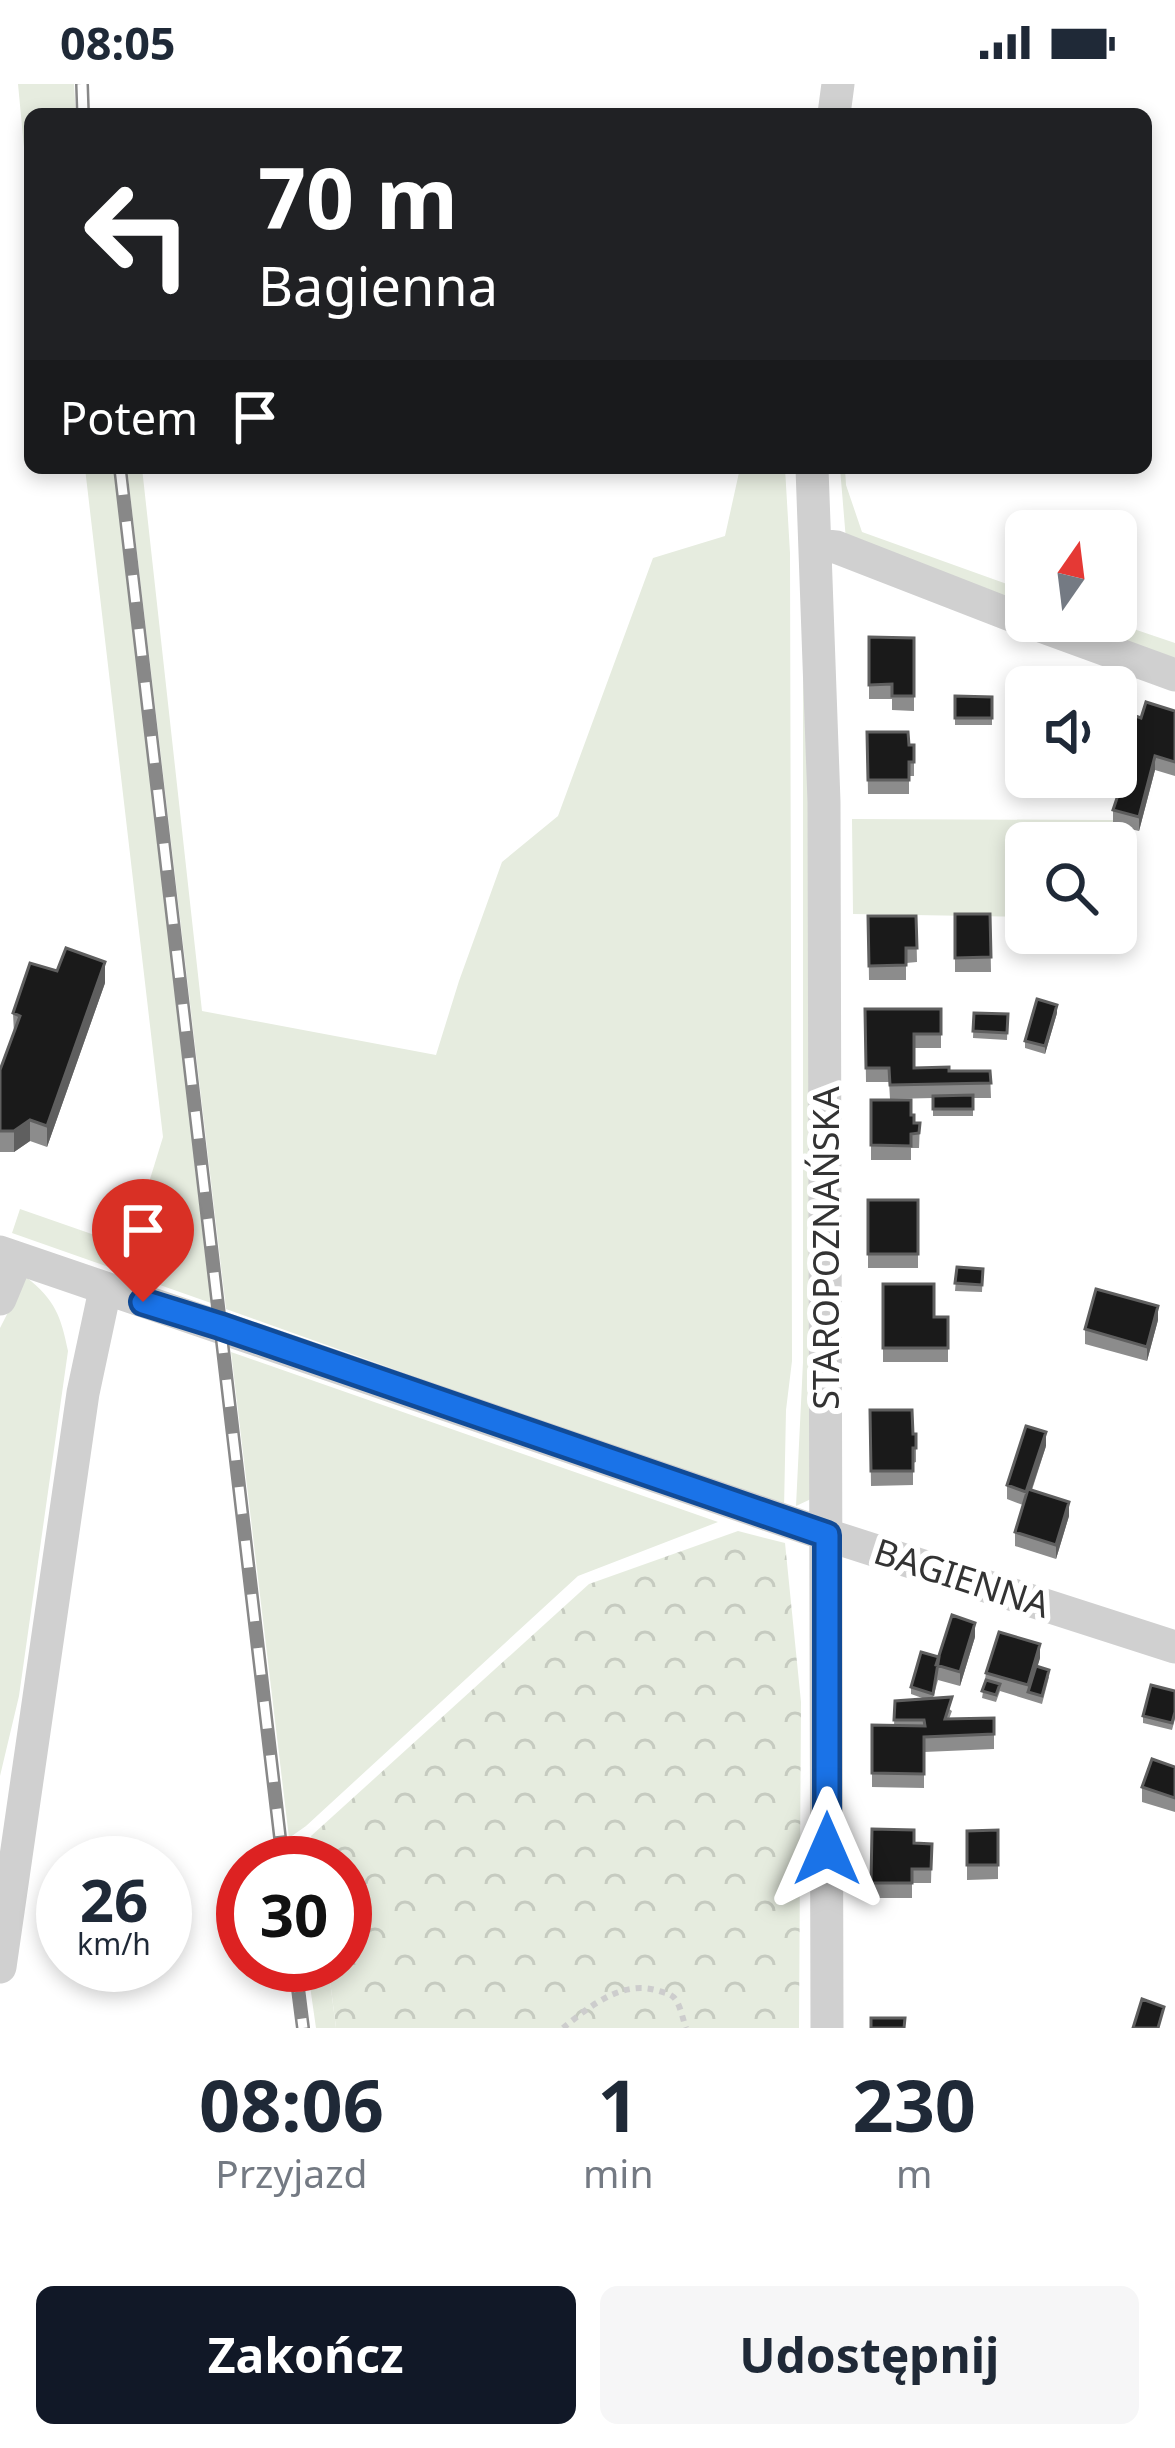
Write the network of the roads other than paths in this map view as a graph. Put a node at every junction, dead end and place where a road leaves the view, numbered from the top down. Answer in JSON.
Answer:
{"nodes":[{"id":1,"x":812,"y":474,"type":"edge"},
{"id":2,"x":816,"y":545,"type":"junction"},
{"id":3,"x":1005,"y":613,"type":"edge"},
{"id":4,"x":1084,"y":642,"type":"edge"},
{"id":5,"x":1175,"y":675,"type":"edge"},
{"id":6,"x":9,"y":1255,"type":"edge"},
{"id":7,"x":105,"y":1290,"type":"junction"},
{"id":8,"x":0,"y":1298,"type":"edge"},
{"id":9,"x":827,"y":1535,"type":"junction"},
{"id":10,"x":1175,"y":1647,"type":"edge"},
{"id":11,"x":0,"y":1967,"type":"edge"},
{"id":12,"x":827,"y":2028,"type":"edge"}],
"edges":[{"from":1,"to":2,"type":"street","name":"STAROPOZNAŃSKA"},
{"from":2,"to":3,"type":"street"},
{"from":2,"to":9,"type":"street","name":"STAROPOZNAŃSKA"},
{"from":4,"to":5,"type":"street"},
{"from":6,"to":7,"type":"street","name":"BAGIENNA"},
{"from":6,"to":8,"type":"street"},
{"from":7,"to":9,"type":"street","name":"BAGIENNA"},
{"from":7,"to":11,"type":"street"},
{"from":9,"to":10,"type":"street","name":"BAGIENNA"},
{"from":9,"to":12,"type":"street","name":"STAROPOZNAŃSKA"}]}
